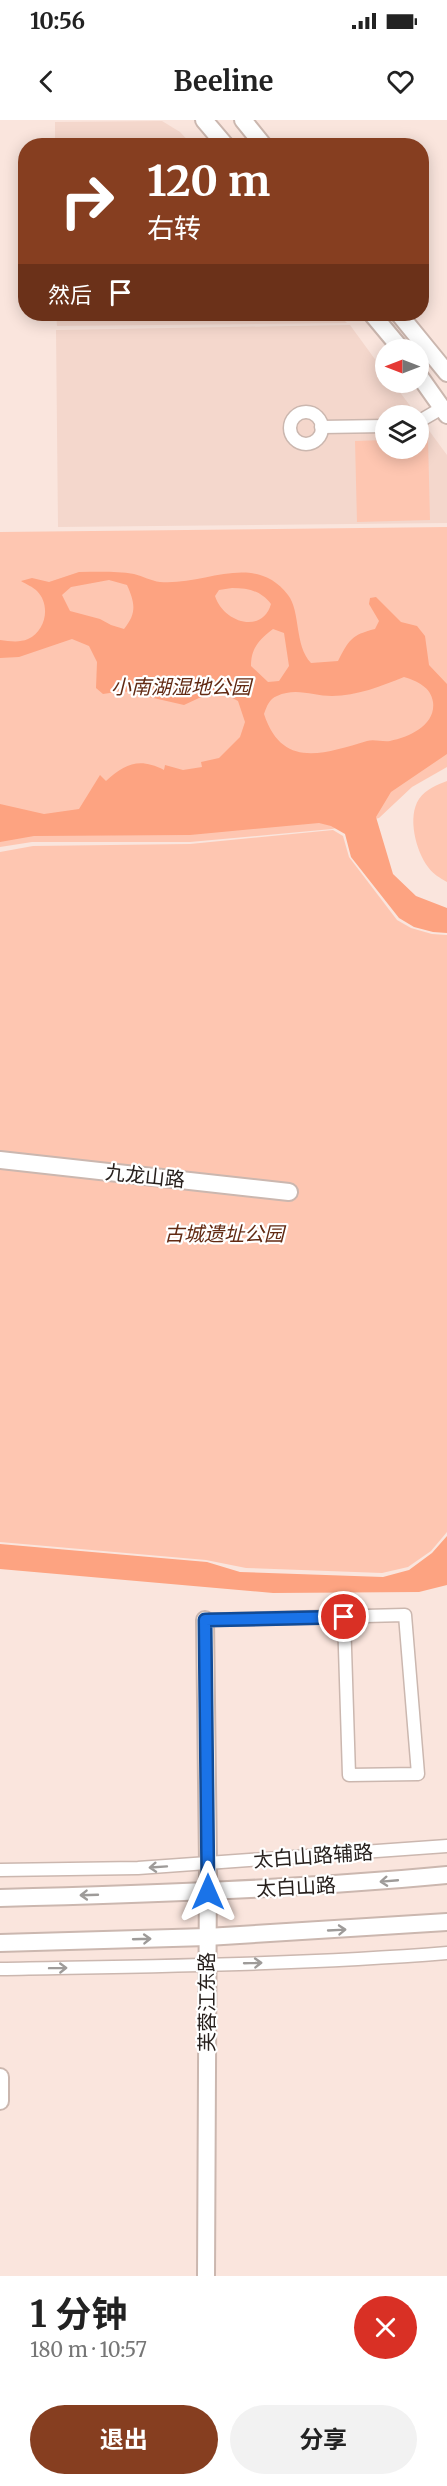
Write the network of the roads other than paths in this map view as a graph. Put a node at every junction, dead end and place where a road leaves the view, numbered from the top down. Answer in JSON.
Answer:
{"nodes":[{"id":1,"x":204,"y":120,"type":"edge"},
{"id":2,"x":243,"y":120,"type":"edge"},
{"id":3,"x":219,"y":138,"type":"edge"},
{"id":4,"x":258,"y":138,"type":"edge"},
{"id":5,"x":378,"y":321,"type":"edge"},
{"id":6,"x":405,"y":321,"type":"edge"},
{"id":7,"x":393,"y":339,"type":"edge"},
{"id":8,"x":447,"y":372,"type":"edge"},
{"id":9,"x":429,"y":390,"type":"edge"},
{"id":10,"x":444,"y":412,"type":"edge"},
{"id":11,"x":429,"y":418,"type":"edge"},
{"id":12,"x":375,"y":426,"type":"edge"},
{"id":13,"x":321,"y":427,"type":"dead end"},
{"id":14,"x":0,"y":1160,"type":"edge"},
{"id":15,"x":289,"y":1192,"type":"dead end"},
{"id":16,"x":344,"y":1617,"type":"junction"},
{"id":17,"x":205,"y":1620,"type":"joint"},
{"id":18,"x":447,"y":1846,"type":"edge"},
{"id":19,"x":208,"y":1864,"type":"junction"},
{"id":20,"x":0,"y":1870,"type":"edge"},
{"id":21,"x":447,"y":1875,"type":"edge"},
{"id":22,"x":208,"y":1892,"type":"junction"},
{"id":23,"x":0,"y":1898,"type":"edge"},
{"id":24,"x":447,"y":1922,"type":"edge"},
{"id":25,"x":207,"y":1937,"type":"junction"},
{"id":26,"x":0,"y":1943,"type":"edge"},
{"id":27,"x":447,"y":1953,"type":"edge"},
{"id":28,"x":207,"y":1964,"type":"junction"},
{"id":29,"x":0,"y":1969,"type":"edge"},
{"id":30,"x":0,"y":2078,"type":"edge"},
{"id":31,"x":0,"y":2101,"type":"edge"},
{"id":32,"x":206,"y":2276,"type":"edge"}],
"edges":[{"from":1,"to":3,"type":"street"},
{"from":2,"to":4,"type":"street"},
{"from":5,"to":7,"type":"street"},
{"from":6,"to":8,"type":"street"},
{"from":9,"to":10,"type":"street"},
{"from":10,"to":11,"type":"street"},
{"from":12,"to":13,"type":"street"},
{"from":14,"to":15,"type":"street","name":"九龙山路"},
{"from":16,"to":16,"type":"street"},
{"from":16,"to":17,"type":"street"},
{"from":17,"to":19,"type":"street","name":"芙蓉江东路"},
{"from":18,"to":19,"type":"street","name":"太白山路辅路"},
{"from":19,"to":20,"type":"street","name":"太白山路辅路","one_way":true},
{"from":19,"to":22,"type":"street","name":"芙蓉江东路"},
{"from":21,"to":22,"type":"street","name":"太白山路","one_way":true},
{"from":22,"to":23,"type":"street","name":"太白山路","one_way":true},
{"from":22,"to":25,"type":"street","name":"芙蓉江东路"},
{"from":25,"to":24,"type":"street","one_way":true},
{"from":26,"to":25,"type":"street","one_way":true},
{"from":25,"to":28,"type":"street","name":"芙蓉江东路"},
{"from":28,"to":27,"type":"street","one_way":true},
{"from":29,"to":28,"type":"street","one_way":true},
{"from":28,"to":32,"type":"street","name":"芙蓉江东路"},
{"from":30,"to":31,"type":"street"}]}
